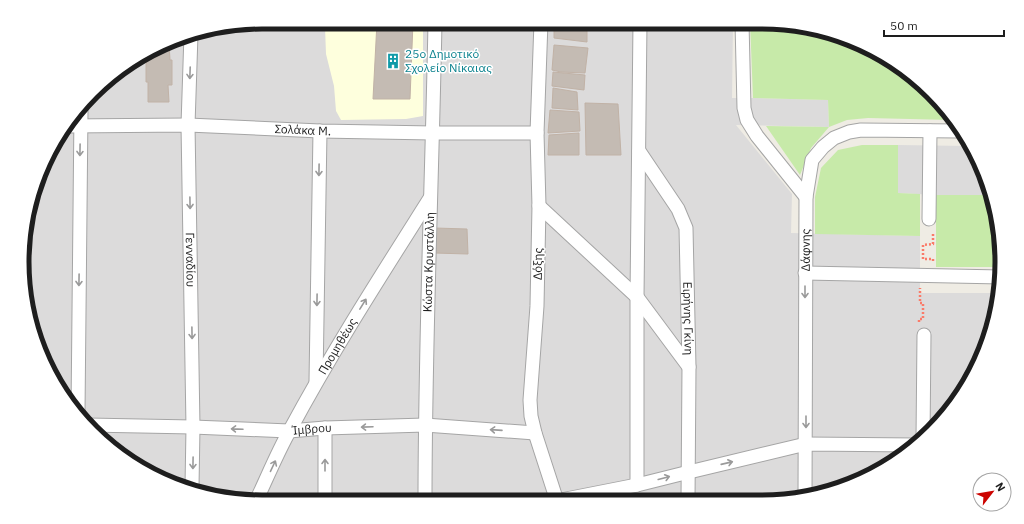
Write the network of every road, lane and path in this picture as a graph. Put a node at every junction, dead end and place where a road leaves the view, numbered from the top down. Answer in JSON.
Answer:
{"nodes":[{"id":1,"x":435,"y":29,"type":"edge"},
{"id":2,"x":541,"y":29,"type":"edge"},
{"id":3,"x":640,"y":29,"type":"edge"},
{"id":4,"x":742,"y":29,"type":"edge"},
{"id":5,"x":191,"y":40,"type":"edge"},
{"id":6,"x":188,"y":125,"type":"junction"},
{"id":7,"x":74,"y":126,"type":"edge"},
{"id":8,"x":320,"y":131,"type":"junction"},
{"id":9,"x":930,"y":131,"type":"junction"},
{"id":10,"x":955,"y":131,"type":"edge"},
{"id":11,"x":433,"y":133,"type":"junction"},
{"id":12,"x":537,"y":133,"type":"junction"},
{"id":13,"x":639,"y":151,"type":"junction"},
{"id":14,"x":430,"y":197,"type":"junction"},
{"id":15,"x":806,"y":197,"type":"junction"},
{"id":16,"x":539,"y":206,"type":"junction"},
{"id":17,"x":931,"y":224,"type":"joint"},
{"id":18,"x":933,"y":259,"type":"dead end"},
{"id":19,"x":805,"y":273,"type":"junction"},
{"id":20,"x":921,"y":276,"type":"junction"},
{"id":21,"x":995,"y":277,"type":"edge"},
{"id":22,"x":637,"y":297,"type":"junction"},
{"id":23,"x":922,"y":330,"type":"joint"},
{"id":24,"x":689,"y":367,"type":"junction"},
{"id":25,"x":316,"y":382,"type":"junction"},
{"id":26,"x":78,"y":405,"type":"edge"},
{"id":27,"x":95,"y":425,"type":"edge"},
{"id":28,"x":425,"y":425,"type":"junction"},
{"id":29,"x":193,"y":427,"type":"junction"},
{"id":30,"x":325,"y":428,"type":"junction"},
{"id":31,"x":289,"y":431,"type":"junction"},
{"id":32,"x":923,"y":431,"type":"edge"},
{"id":33,"x":535,"y":433,"type":"junction"},
{"id":34,"x":806,"y":444,"type":"junction"},
{"id":35,"x":907,"y":445,"type":"edge"},
{"id":36,"x":689,"y":472,"type":"junction"},
{"id":37,"x":192,"y":484,"type":"edge"},
{"id":38,"x":637,"y":485,"type":"junction"},
{"id":39,"x":805,"y":491,"type":"edge"},
{"id":40,"x":259,"y":495,"type":"edge"},
{"id":41,"x":325,"y":495,"type":"edge"},
{"id":42,"x":425,"y":495,"type":"edge"},
{"id":43,"x":555,"y":495,"type":"edge"},
{"id":44,"x":584,"y":495,"type":"edge"},
{"id":45,"x":688,"y":495,"type":"edge"}],
"edges":[{"from":1,"to":11,"type":"street","name":"Κώστα Κρυστάλλη"},
{"from":2,"to":12,"type":"street","name":"Δόξης"},
{"from":3,"to":13,"type":"street"},
{"from":4,"to":15,"type":"street"},
{"from":5,"to":6,"type":"street","name":"Γενναδίου","one_way":true},
{"from":6,"to":7,"type":"street","name":"Σολάκα Μ."},
{"from":6,"to":8,"type":"street","name":"Σολάκα Μ."},
{"from":6,"to":29,"type":"street","name":"Γενναδίου","one_way":true},
{"from":7,"to":26,"type":"street","one_way":true},
{"from":8,"to":11,"type":"street","name":"Σολάκα Μ."},
{"from":8,"to":25,"type":"street","one_way":true},
{"from":9,"to":10,"type":"street","name":"Δάφνης"},
{"from":9,"to":15,"type":"street","name":"Δάφνης"},
{"from":9,"to":17,"type":"street"},
{"from":11,"to":12,"type":"street","name":"Σολάκα Μ."},
{"from":11,"to":14,"type":"street","name":"Κώστα Κρυστάλλη"},
{"from":12,"to":16,"type":"street","name":"Δόξης"},
{"from":13,"to":22,"type":"street"},
{"from":13,"to":24,"type":"street","name":"Ειρήνης Γκίνη"},
{"from":25,"to":14,"type":"street","name":"Προμηθέως","one_way":true},
{"from":14,"to":28,"type":"street","name":"Κώστα Κρυστάλλη"},
{"from":15,"to":19,"type":"street","name":"Δάφνης"},
{"from":16,"to":22,"type":"street"},
{"from":16,"to":33,"type":"street","name":"Δόξης"},
{"from":17,"to":18,"type":"path"},
{"from":19,"to":20,"type":"street"},
{"from":19,"to":34,"type":"street","name":"Δάφνης","one_way":true},
{"from":20,"to":21,"type":"street"},
{"from":20,"to":23,"type":"path"},
{"from":22,"to":24,"type":"street"},
{"from":22,"to":38,"type":"street"},
{"from":23,"to":32,"type":"street"},
{"from":24,"to":36,"type":"street","name":"Ειρήνης Γκίνη"},
{"from":25,"to":31,"type":"street","name":"Προμηθέως"},
{"from":27,"to":29,"type":"street","name":"Ίμβρου"},
{"from":28,"to":30,"type":"street","name":"Ίμβρου","one_way":true},
{"from":33,"to":28,"type":"street","name":"Ίμβρου","one_way":true},
{"from":28,"to":42,"type":"street","name":"Κώστα Κρυστάλλη"},
{"from":31,"to":29,"type":"street","name":"Ίμβρου","one_way":true},
{"from":29,"to":37,"type":"street","name":"Γενναδίου","one_way":true},
{"from":30,"to":31,"type":"street","name":"Ίμβρου"},
{"from":41,"to":30,"type":"street","one_way":true},
{"from":40,"to":31,"type":"street","name":"Προμηθέως","one_way":true},
{"from":33,"to":43,"type":"street","name":"Δόξης"},
{"from":34,"to":35,"type":"street"},
{"from":36,"to":34,"type":"street","one_way":true},
{"from":34,"to":39,"type":"street","name":"Δάφνης"},
{"from":38,"to":36,"type":"street","one_way":true},
{"from":36,"to":45,"type":"street","name":"Ειρήνης Γκίνη"},
{"from":38,"to":44,"type":"street"}]}
